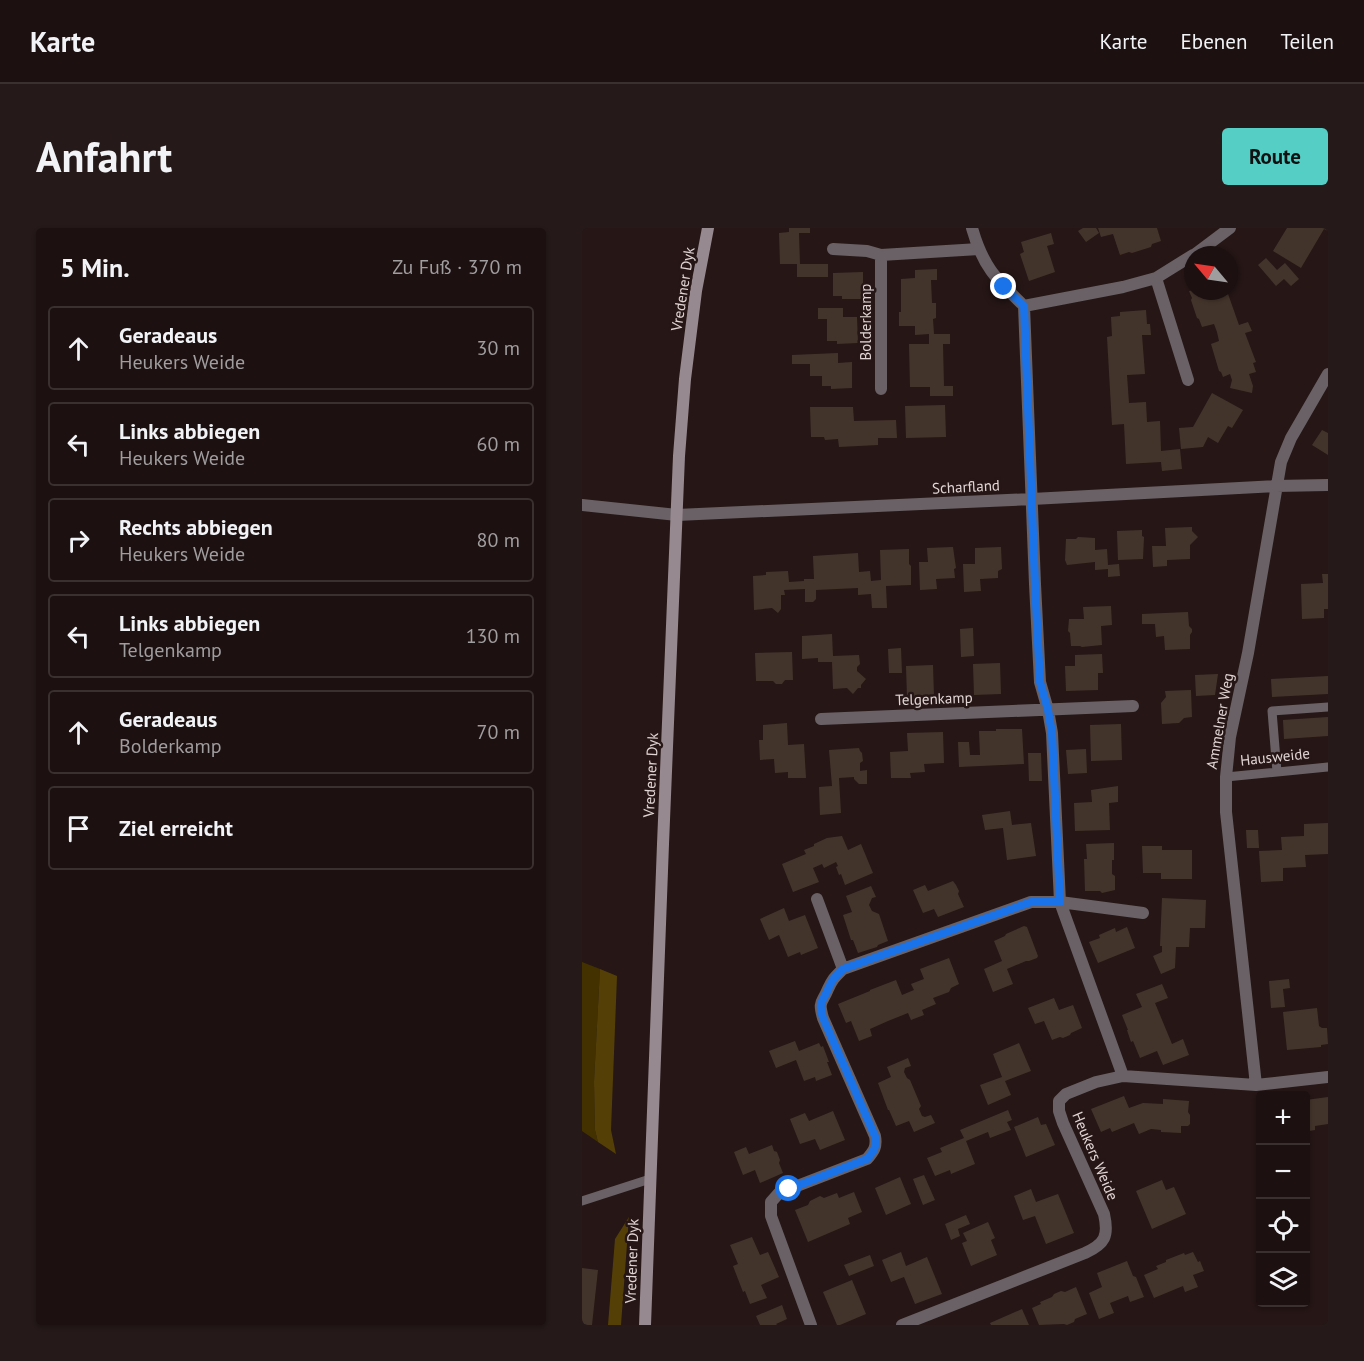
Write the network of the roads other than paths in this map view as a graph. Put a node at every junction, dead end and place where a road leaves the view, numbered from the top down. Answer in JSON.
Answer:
{"nodes":[{"id":1,"x":708,"y":228,"type":"edge"},
{"id":2,"x":972,"y":228,"type":"edge"},
{"id":3,"x":1230,"y":228,"type":"edge"},
{"id":4,"x":1205,"y":246,"type":"edge"},
{"id":5,"x":833,"y":249,"type":"dead end"},
{"id":6,"x":978,"y":249,"type":"junction"},
{"id":7,"x":881,"y":255,"type":"junction"},
{"id":8,"x":1184,"y":261,"type":"edge"},
{"id":9,"x":1156,"y":278,"type":"junction"},
{"id":10,"x":1024,"y":306,"type":"junction"},
{"id":11,"x":1328,"y":374,"type":"edge"},
{"id":12,"x":1188,"y":380,"type":"dead end"},
{"id":13,"x":881,"y":389,"type":"dead end"},
{"id":14,"x":1328,"y":485,"type":"edge"},
{"id":15,"x":1276,"y":486,"type":"junction"},
{"id":16,"x":1032,"y":499,"type":"junction"},
{"id":17,"x":582,"y":505,"type":"edge"},
{"id":18,"x":677,"y":514,"type":"junction"},
{"id":19,"x":1133,"y":706,"type":"dead end"},
{"id":20,"x":1328,"y":707,"type":"edge"},
{"id":21,"x":1048,"y":710,"type":"junction"},
{"id":22,"x":821,"y":719,"type":"dead end"},
{"id":23,"x":1328,"y":767,"type":"edge"},
{"id":24,"x":1277,"y":771,"type":"junction"},
{"id":25,"x":1226,"y":777,"type":"junction"},
{"id":26,"x":817,"y":899,"type":"dead end"},
{"id":27,"x":1060,"y":902,"type":"junction"},
{"id":28,"x":1143,"y":913,"type":"dead end"},
{"id":29,"x":843,"y":969,"type":"junction"},
{"id":30,"x":1123,"y":1076,"type":"junction"},
{"id":31,"x":1328,"y":1077,"type":"edge"},
{"id":32,"x":1256,"y":1085,"type":"junction"},
{"id":33,"x":650,"y":1179,"type":"junction"},
{"id":34,"x":582,"y":1201,"type":"edge"},
{"id":35,"x":645,"y":1325,"type":"edge"},
{"id":36,"x":811,"y":1325,"type":"edge"},
{"id":37,"x":902,"y":1325,"type":"edge"}],
"edges":[{"from":1,"to":18,"type":"main road","name":"Vredener Dyk"},
{"from":2,"to":6,"type":"street"},
{"from":3,"to":4,"type":"street"},
{"from":5,"to":7,"type":"street"},
{"from":6,"to":7,"type":"street"},
{"from":6,"to":10,"type":"street"},
{"from":7,"to":13,"type":"street","name":"Bolderkamp"},
{"from":8,"to":9,"type":"street"},
{"from":9,"to":10,"type":"street"},
{"from":9,"to":12,"type":"street"},
{"from":10,"to":16,"type":"street"},
{"from":11,"to":15,"type":"street","name":"Ammelner Weg"},
{"from":14,"to":15,"type":"street","name":"Scharfland"},
{"from":15,"to":16,"type":"street","name":"Scharfland"},
{"from":15,"to":25,"type":"street","name":"Ammelner Weg"},
{"from":16,"to":18,"type":"street","name":"Scharfland"},
{"from":16,"to":21,"type":"street"},
{"from":17,"to":18,"type":"street","name":"Scharfland"},
{"from":18,"to":33,"type":"main road","name":"Vredener Dyk"},
{"from":19,"to":21,"type":"street","name":"Telgenkamp"},
{"from":20,"to":24,"type":"lane"},
{"from":21,"to":22,"type":"street","name":"Telgenkamp"},
{"from":21,"to":27,"type":"street"},
{"from":23,"to":24,"type":"lane","name":"Hausweide"},
{"from":24,"to":25,"type":"lane","name":"Hausweide"},
{"from":25,"to":32,"type":"street","name":"Ammelner Weg"},
{"from":26,"to":29,"type":"street"},
{"from":27,"to":28,"type":"street"},
{"from":27,"to":29,"type":"street"},
{"from":27,"to":30,"type":"street"},
{"from":29,"to":36,"type":"street"},
{"from":30,"to":32,"type":"street","name":"Heukers Weide"},
{"from":30,"to":37,"type":"street","name":"Heukers Weide"},
{"from":31,"to":32,"type":"street","name":"Heukers Weide"},
{"from":33,"to":34,"type":"lane"},
{"from":33,"to":35,"type":"main road","name":"Vredener Dyk"}]}
